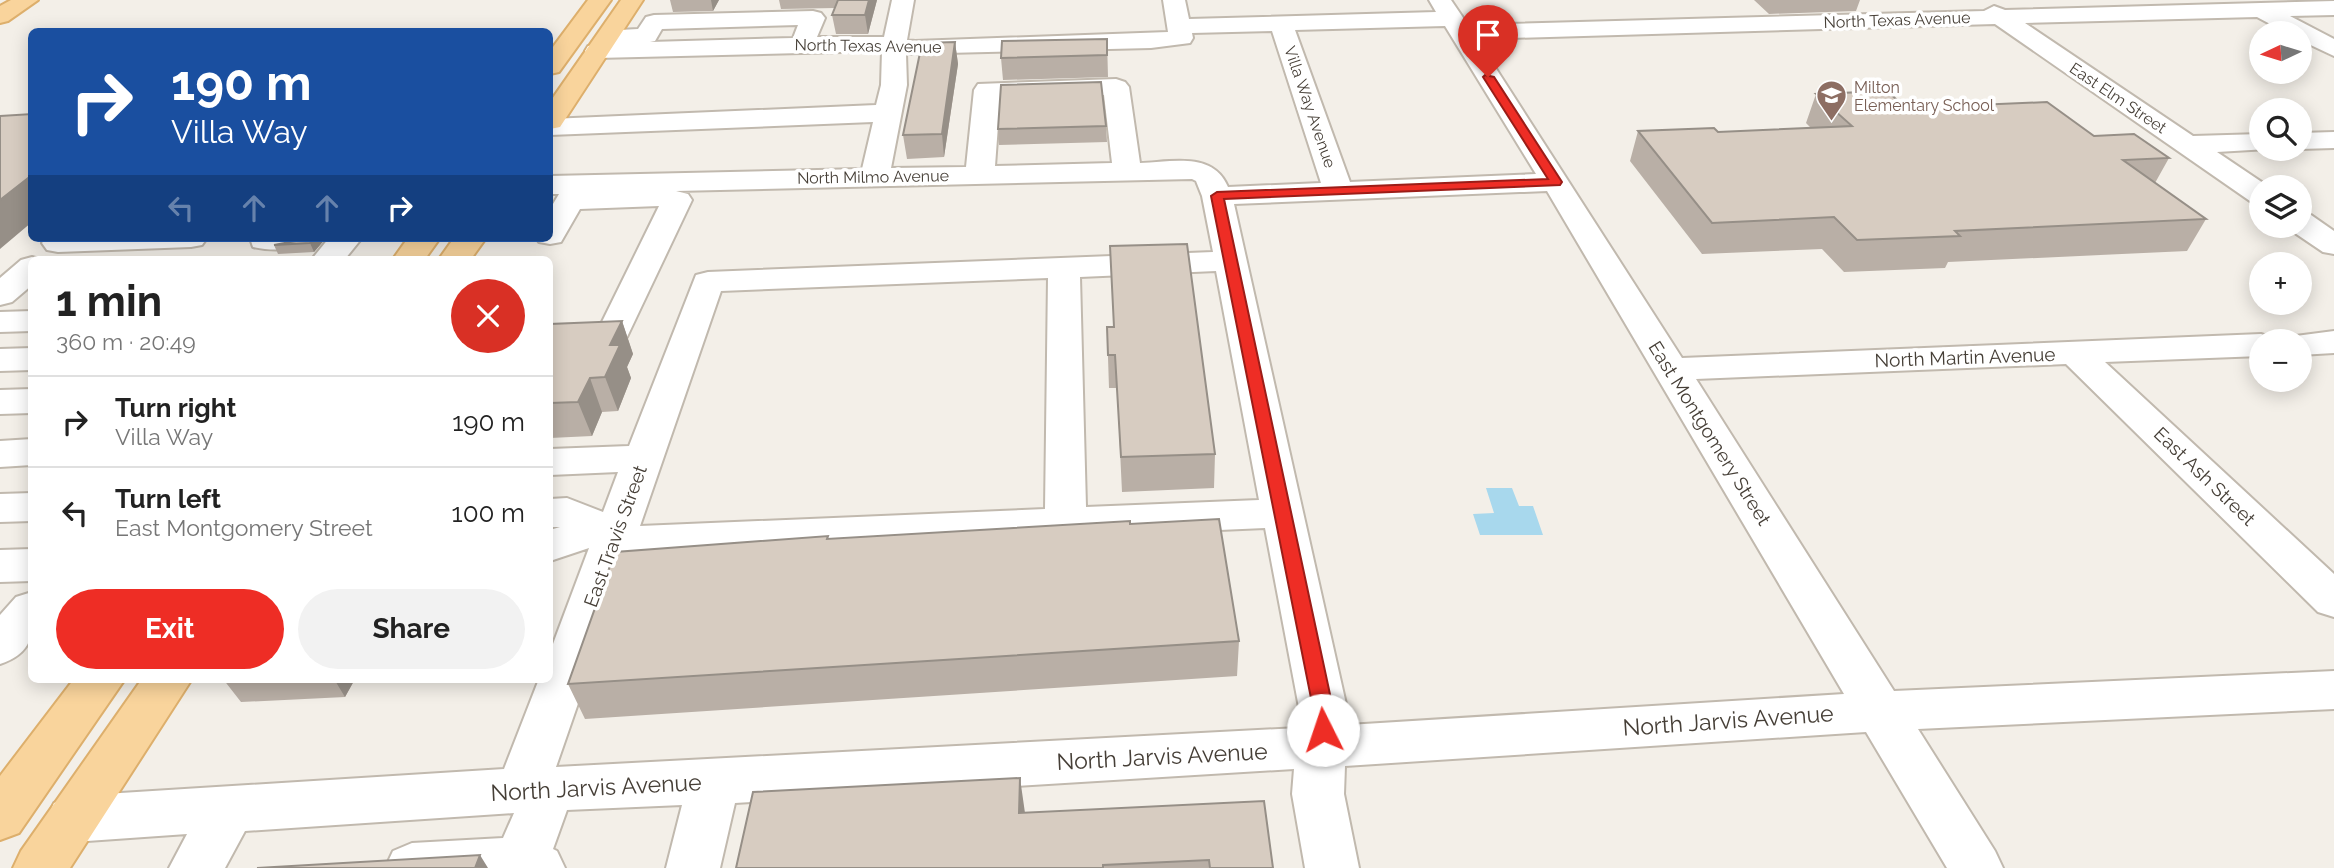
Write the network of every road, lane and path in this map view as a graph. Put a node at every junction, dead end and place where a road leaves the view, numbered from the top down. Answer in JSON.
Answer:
{"nodes":[{"id":1,"x":27,"y":0,"type":"edge"},
{"id":2,"x":600,"y":0,"type":"edge"},
{"id":3,"x":903,"y":0,"type":"edge"},
{"id":4,"x":1174,"y":0,"type":"edge"},
{"id":5,"x":1707,"y":0,"type":"edge"},
{"id":6,"x":1974,"y":0,"type":"edge"},
{"id":7,"x":2251,"y":5,"type":"edge"},
{"id":8,"x":2334,"y":8,"type":"edge"},
{"id":9,"x":0,"y":16,"type":"edge"},
{"id":10,"x":1450,"y":17,"type":"edge"},
{"id":11,"x":1999,"y":17,"type":"junction"},
{"id":12,"x":615,"y":21,"type":"edge"},
{"id":13,"x":1281,"y":23,"type":"junction"},
{"id":14,"x":1733,"y":24,"type":"junction"},
{"id":15,"x":1180,"y":32,"type":"junction"},
{"id":16,"x":802,"y":45,"type":"junction"},
{"id":17,"x":894,"y":45,"type":"junction"},
{"id":18,"x":2334,"y":48,"type":"edge"},
{"id":19,"x":553,"y":63,"type":"edge"},
{"id":20,"x":579,"y":77,"type":"junction"},
{"id":21,"x":741,"y":96,"type":"dead end"},
{"id":22,"x":890,"y":102,"type":"junction"},
{"id":23,"x":553,"y":116,"type":"edge"},
{"id":24,"x":553,"y":127,"type":"edge"},
{"id":25,"x":2334,"y":140,"type":"edge"},
{"id":26,"x":2312,"y":141,"type":"edge"},
{"id":27,"x":2249,"y":142,"type":"edge"},
{"id":28,"x":2187,"y":145,"type":"junction"},
{"id":29,"x":1126,"y":172,"type":"junction"},
{"id":30,"x":980,"y":176,"type":"junction"},
{"id":31,"x":874,"y":179,"type":"junction"},
{"id":32,"x":1556,"y":182,"type":"junction"},
{"id":33,"x":1207,"y":183,"type":"junction"},
{"id":34,"x":553,"y":185,"type":"edge"},
{"id":35,"x":2249,"y":187,"type":"edge"},
{"id":36,"x":630,"y":190,"type":"junction"},
{"id":37,"x":1339,"y":191,"type":"junction"},
{"id":38,"x":553,"y":229,"type":"edge"},
{"id":39,"x":2312,"y":230,"type":"edge"},
{"id":40,"x":169,"y":242,"type":"edge"},
{"id":41,"x":343,"y":242,"type":"edge"},
{"id":42,"x":2334,"y":245,"type":"edge"},
{"id":43,"x":90,"y":256,"type":"edge"},
{"id":44,"x":331,"y":256,"type":"edge"},
{"id":45,"x":1231,"y":261,"type":"junction"},
{"id":46,"x":1064,"y":267,"type":"junction"},
{"id":47,"x":28,"y":321,"type":"edge"},
{"id":48,"x":0,"y":323,"type":"edge"},
{"id":49,"x":553,"y":341,"type":"edge"},
{"id":50,"x":2334,"y":342,"type":"edge"},
{"id":51,"x":2312,"y":343,"type":"edge"},
{"id":52,"x":2249,"y":345,"type":"edge"},
{"id":53,"x":2076,"y":352,"type":"junction"},
{"id":54,"x":28,"y":359,"type":"edge"},
{"id":55,"x":0,"y":360,"type":"edge"},
{"id":56,"x":1669,"y":369,"type":"junction"},
{"id":57,"x":28,"y":401,"type":"edge"},
{"id":58,"x":0,"y":402,"type":"edge"},
{"id":59,"x":28,"y":452,"type":"edge"},
{"id":60,"x":0,"y":454,"type":"edge"},
{"id":61,"x":643,"y":458,"type":"junction"},
{"id":62,"x":553,"y":462,"type":"edge"},
{"id":63,"x":28,"y":507,"type":"edge"},
{"id":64,"x":0,"y":508,"type":"edge"},
{"id":65,"x":553,"y":513,"type":"edge"},
{"id":66,"x":1282,"y":513,"type":"junction"},
{"id":67,"x":1066,"y":522,"type":"junction"},
{"id":68,"x":611,"y":532,"type":"junction"},
{"id":69,"x":553,"y":545,"type":"edge"},
{"id":70,"x":28,"y":565,"type":"edge"},
{"id":71,"x":0,"y":566,"type":"edge"},
{"id":72,"x":2334,"y":600,"type":"edge"},
{"id":73,"x":98,"y":683,"type":"edge"},
{"id":74,"x":165,"y":683,"type":"edge"},
{"id":75,"x":2334,"y":690,"type":"edge"},
{"id":76,"x":1882,"y":710,"type":"junction"},
{"id":77,"x":1322,"y":747,"type":"junction"},
{"id":78,"x":714,"y":782,"type":"junction"},
{"id":79,"x":535,"y":789,"type":"junction"},
{"id":80,"x":230,"y":809,"type":"junction"},
{"id":81,"x":1,"y":816,"type":"edge"},
{"id":82,"x":73,"y":819,"type":"junction"},
{"id":83,"x":529,"y":864,"type":"edge"},
{"id":84,"x":40,"y":868,"type":"edge"},
{"id":85,"x":196,"y":868,"type":"edge"},
{"id":86,"x":412,"y":868,"type":"edge"},
{"id":87,"x":694,"y":868,"type":"edge"},
{"id":88,"x":1332,"y":868,"type":"edge"},
{"id":89,"x":1976,"y":868,"type":"edge"}],
"edges":[{"from":1,"to":9,"type":"main road"},
{"from":2,"to":19,"type":"main road"},
{"from":3,"to":17,"type":"street"},
{"from":4,"to":15,"type":"street"},
{"from":5,"to":14,"type":"street"},
{"from":6,"to":11,"type":"street","name":"East Elm Street"},
{"from":7,"to":8,"type":"street","name":"North Texas Avenue"},
{"from":7,"to":11,"type":"street","name":"North Texas Avenue"},
{"from":7,"to":18,"type":"street"},
{"from":10,"to":13,"type":"street","name":"North Texas Avenue"},
{"from":10,"to":14,"type":"street","name":"North Texas Avenue"},
{"from":10,"to":32,"type":"street","name":"East Montgomery Street"},
{"from":11,"to":14,"type":"street","name":"North Texas Avenue"},
{"from":11,"to":28,"type":"street","name":"East Elm Street"},
{"from":12,"to":16,"type":"street","name":"North Texas Avenue"},
{"from":12,"to":16,"type":"street"},
{"from":12,"to":20,"type":"main road"},
{"from":12,"to":20,"type":"main road"},
{"from":13,"to":15,"type":"street","name":"North Texas Avenue"},
{"from":13,"to":37,"type":"street","name":"Villa Way Avenue"},
{"from":15,"to":17,"type":"street","name":"North Texas Avenue"},
{"from":16,"to":17,"type":"street","name":"North Texas Avenue"},
{"from":17,"to":22,"type":"street"},
{"from":20,"to":23,"type":"main road"},
{"from":21,"to":22,"type":"street"},
{"from":22,"to":24,"type":"street"},
{"from":22,"to":31,"type":"street"},
{"from":25,"to":26,"type":"street"},
{"from":27,"to":28,"type":"street"},
{"from":28,"to":35,"type":"street","name":"East Elm Street"},
{"from":29,"to":30,"type":"street","name":"North Milmo Avenue"},
{"from":29,"to":30,"type":"street"},
{"from":29,"to":33,"type":"street","name":"North Milmo Avenue"},
{"from":30,"to":31,"type":"street","name":"North Milmo Avenue"},
{"from":31,"to":36,"type":"street","name":"North Milmo Avenue"},
{"from":32,"to":37,"type":"street","name":"North Milmo Avenue"},
{"from":32,"to":56,"type":"street","name":"East Montgomery Street"},
{"from":33,"to":37,"type":"street","name":"North Milmo Avenue"},
{"from":33,"to":45,"type":"street"},
{"from":34,"to":36,"type":"street","name":"North Milmo Avenue"},
{"from":36,"to":38,"type":"street"},
{"from":36,"to":49,"type":"street"},
{"from":39,"to":42,"type":"street"},
{"from":40,"to":43,"type":"street"},
{"from":41,"to":44,"type":"street"},
{"from":45,"to":46,"type":"street"},
{"from":45,"to":66,"type":"street"},
{"from":46,"to":61,"type":"street","name":"East Travis Street"},
{"from":46,"to":67,"type":"street"},
{"from":47,"to":48,"type":"street"},
{"from":50,"to":51,"type":"street"},
{"from":52,"to":53,"type":"street","name":"North Martin Avenue"},
{"from":53,"to":56,"type":"street","name":"North Martin Avenue"},
{"from":53,"to":72,"type":"street","name":"East Ash Street"},
{"from":54,"to":55,"type":"street"},
{"from":56,"to":76,"type":"street","name":"East Montgomery Street"},
{"from":57,"to":58,"type":"street"},
{"from":59,"to":60,"type":"street"},
{"from":61,"to":62,"type":"street"},
{"from":61,"to":68,"type":"street","name":"East Travis Street"},
{"from":63,"to":64,"type":"street"},
{"from":65,"to":68,"type":"street"},
{"from":66,"to":67,"type":"street"},
{"from":66,"to":77,"type":"street"},
{"from":67,"to":68,"type":"street"},
{"from":68,"to":69,"type":"street"},
{"from":68,"to":79,"type":"street","name":"East Travis Street"},
{"from":70,"to":71,"type":"street"},
{"from":73,"to":81,"type":"main road"},
{"from":74,"to":82,"type":"main road"},
{"from":75,"to":76,"type":"street","name":"North Jarvis Avenue"},
{"from":76,"to":77,"type":"street","name":"North Jarvis Avenue"},
{"from":76,"to":89,"type":"street","name":"East Montgomery Street"},
{"from":77,"to":78,"type":"street","name":"North Jarvis Avenue"},
{"from":77,"to":88,"type":"street"},
{"from":78,"to":79,"type":"street","name":"North Jarvis Avenue"},
{"from":78,"to":87,"type":"street"},
{"from":79,"to":80,"type":"street","name":"North Jarvis Avenue"},
{"from":79,"to":83,"type":"street","name":"East Travis Street"},
{"from":80,"to":82,"type":"street","name":"North Jarvis Avenue"},
{"from":80,"to":85,"type":"street"},
{"from":82,"to":84,"type":"main road"},
{"from":83,"to":86,"type":"street"}]}
